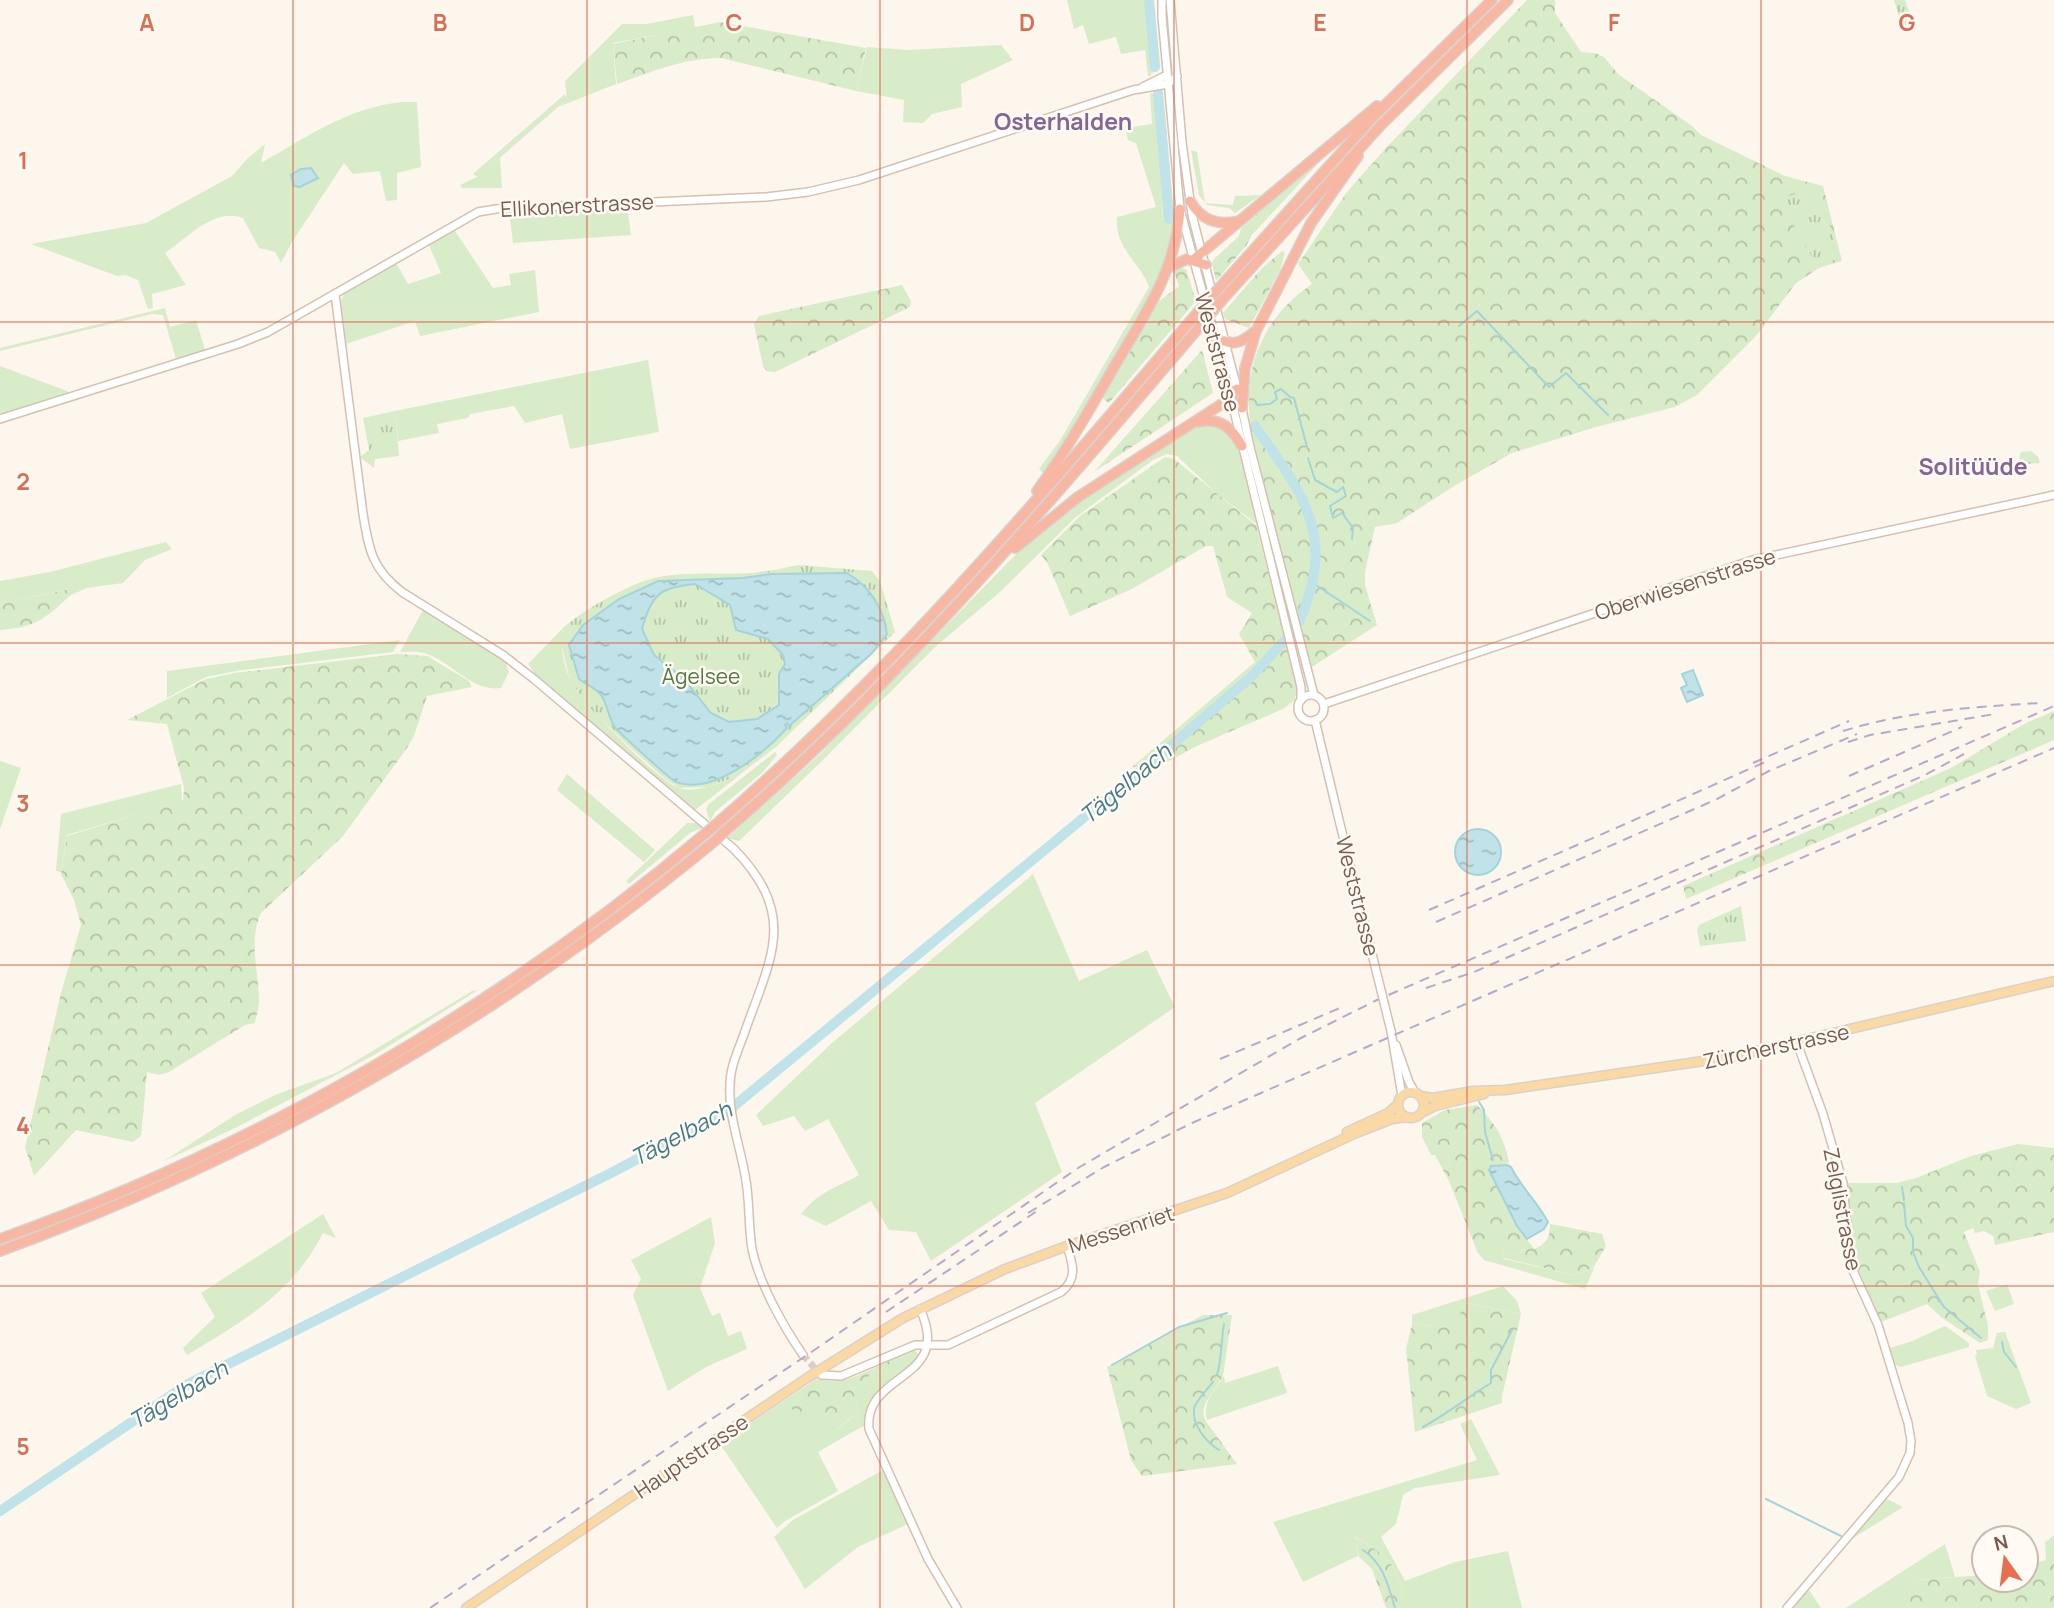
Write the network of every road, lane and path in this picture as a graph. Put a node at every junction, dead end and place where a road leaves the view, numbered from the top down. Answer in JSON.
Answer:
{"nodes":[{"id":1,"x":1163,"y":0,"type":"edge"},
{"id":2,"x":1170,"y":0,"type":"edge"},
{"id":3,"x":1492,"y":0,"type":"edge"},
{"id":4,"x":1508,"y":0,"type":"edge"},
{"id":5,"x":1165,"y":75,"type":"junction"},
{"id":6,"x":1177,"y":76,"type":"junction"},
{"id":7,"x":1413,"y":76,"type":"junction"},
{"id":8,"x":1152,"y":84,"type":"junction"},
{"id":9,"x":1166,"y":85,"type":"junction"},
{"id":10,"x":1382,"y":124,"type":"junction"},
{"id":11,"x":1190,"y":201,"type":"junction"},
{"id":12,"x":1180,"y":209,"type":"junction"},
{"id":13,"x":1241,"y":220,"type":"junction"},
{"id":14,"x":1203,"y":253,"type":"junction"},
{"id":15,"x":1193,"y":260,"type":"junction"},
{"id":16,"x":1206,"y":265,"type":"junction"},
{"id":17,"x":1168,"y":268,"type":"junction"},
{"id":18,"x":335,"y":293,"type":"junction"},
{"id":19,"x":1256,"y":331,"type":"junction"},
{"id":20,"x":1213,"y":336,"type":"junction"},
{"id":21,"x":1226,"y":343,"type":"junction"},
{"id":22,"x":1237,"y":388,"type":"junction"},
{"id":23,"x":1231,"y":398,"type":"junction"},
{"id":24,"x":1242,"y":408,"type":"junction"},
{"id":25,"x":0,"y":419,"type":"edge"},
{"id":26,"x":1184,"y":428,"type":"junction"},
{"id":27,"x":1242,"y":446,"type":"junction"},
{"id":28,"x":2054,"y":495,"type":"edge"},
{"id":29,"x":1008,"y":532,"type":"junction"},
{"id":30,"x":984,"y":576,"type":"junction"},
{"id":31,"x":1314,"y":695,"type":"junction"},
{"id":32,"x":1301,"y":700,"type":"junction"},
{"id":33,"x":1324,"y":704,"type":"junction"},
{"id":34,"x":1315,"y":720,"type":"junction"},
{"id":35,"x":2054,"y":981,"type":"edge"},
{"id":36,"x":1391,"y":1031,"type":"junction"},
{"id":37,"x":1797,"y":1043,"type":"junction"},
{"id":38,"x":1494,"y":1091,"type":"junction"},
{"id":39,"x":1418,"y":1094,"type":"junction"},
{"id":40,"x":1400,"y":1100,"type":"junction"},
{"id":41,"x":1422,"y":1112,"type":"junction"},
{"id":42,"x":1407,"y":1117,"type":"junction"},
{"id":43,"x":1352,"y":1133,"type":"junction"},
{"id":44,"x":0,"y":1239,"type":"edge"},
{"id":45,"x":1067,"y":1246,"type":"junction"},
{"id":46,"x":0,"y":1251,"type":"edge"},
{"id":47,"x":920,"y":1309,"type":"junction"},
{"id":48,"x":928,"y":1344,"type":"junction"},
{"id":49,"x":803,"y":1354,"type":"tunnel mouth"},
{"id":50,"x":822,"y":1375,"type":"dead end"},
{"id":51,"x":466,"y":1608,"type":"edge"},
{"id":52,"x":957,"y":1608,"type":"edge"},
{"id":53,"x":1787,"y":1608,"type":"edge"}],
"edges":[{"from":1,"to":5,"type":"street","name":"Weststrasse"},
{"from":2,"to":6,"type":"street","name":"Weststrasse"},
{"from":3,"to":7,"type":"highway"},
{"from":4,"to":10,"type":"highway"},
{"from":5,"to":8,"type":"street","name":"Ellikonerstrasse"},
{"from":5,"to":9,"type":"street","name":"Weststrasse"},
{"from":6,"to":9,"type":"street"},
{"from":6,"to":11,"type":"street","name":"Weststrasse"},
{"from":7,"to":13,"type":"highway"},
{"from":7,"to":29,"type":"highway","bridge":true},
{"from":8,"to":9,"type":"street","name":"Ellikonerstrasse"},
{"from":8,"to":18,"type":"street","name":"Ellikonerstrasse"},
{"from":9,"to":12,"type":"street","name":"Weststrasse"},
{"from":10,"to":19,"type":"highway"},
{"from":10,"to":30,"type":"highway","bridge":true},
{"from":11,"to":13,"type":"highway"},
{"from":11,"to":14,"type":"street","name":"Weststrasse"},
{"from":12,"to":15,"type":"street","name":"Weststrasse"},
{"from":12,"to":17,"type":"highway"},
{"from":13,"to":14,"type":"highway"},
{"from":14,"to":15,"type":"highway"},
{"from":14,"to":16,"type":"street","name":"Weststrasse"},
{"from":15,"to":16,"type":"highway"},
{"from":15,"to":17,"type":"highway"},
{"from":15,"to":20,"type":"street","name":"Weststrasse"},
{"from":16,"to":21,"type":"street","name":"Weststrasse"},
{"from":17,"to":29,"type":"highway"},
{"from":18,"to":25,"type":"street","name":"Ellikonerstrasse"},
{"from":18,"to":49,"type":"street"},
{"from":19,"to":21,"type":"highway"},
{"from":19,"to":24,"type":"highway"},
{"from":20,"to":21,"type":"highway"},
{"from":20,"to":23,"type":"street","name":"Weststrasse"},
{"from":21,"to":22,"type":"street","name":"Weststrasse"},
{"from":22,"to":23,"type":"highway"},
{"from":22,"to":24,"type":"street","name":"Weststrasse"},
{"from":23,"to":26,"type":"highway"},
{"from":23,"to":27,"type":"street","name":"Weststrasse"},
{"from":24,"to":31,"type":"street","name":"Weststrasse"},
{"from":26,"to":27,"type":"highway"},
{"from":26,"to":30,"type":"highway"},
{"from":27,"to":32,"type":"street","name":"Weststrasse"},
{"from":28,"to":33,"type":"street","name":"Oberwiesenstrasse"},
{"from":29,"to":44,"type":"highway"},
{"from":30,"to":46,"type":"highway"},
{"from":31,"to":32,"type":"street"},
{"from":31,"to":33,"type":"street"},
{"from":32,"to":34,"type":"street","name":"Weststrasse"},
{"from":33,"to":34,"type":"street"},
{"from":34,"to":36,"type":"street","name":"Weststrasse","bridge":true},
{"from":35,"to":37,"type":"main road","name":"Zürcherstrasse"},
{"from":36,"to":39,"type":"street","name":"Weststrasse"},
{"from":36,"to":40,"type":"street","name":"Weststrasse"},
{"from":37,"to":38,"type":"main road","name":"Zürcherstrasse"},
{"from":37,"to":53,"type":"street","name":"Zelglistrasse"},
{"from":38,"to":39,"type":"main road","name":"Zürcherstrasse"},
{"from":38,"to":41,"type":"main road","name":"Zürcherstrasse"},
{"from":39,"to":40,"type":"main road","name":"Messenriet"},
{"from":39,"to":41,"type":"main road"},
{"from":40,"to":42,"type":"main road"},
{"from":40,"to":43,"type":"main road","name":"Messenriet"},
{"from":41,"to":42,"type":"main road","name":"Messenriet"},
{"from":42,"to":43,"type":"main road","name":"Messenriet"},
{"from":43,"to":45,"type":"main road","name":"Messenriet"},
{"from":45,"to":47,"type":"main road","name":"Messenriet"},
{"from":45,"to":48,"type":"street"},
{"from":47,"to":48,"type":"street"},
{"from":47,"to":51,"type":"main road","name":"Hauptstrasse"},
{"from":48,"to":50,"type":"street"},
{"from":48,"to":52,"type":"street"}]}
